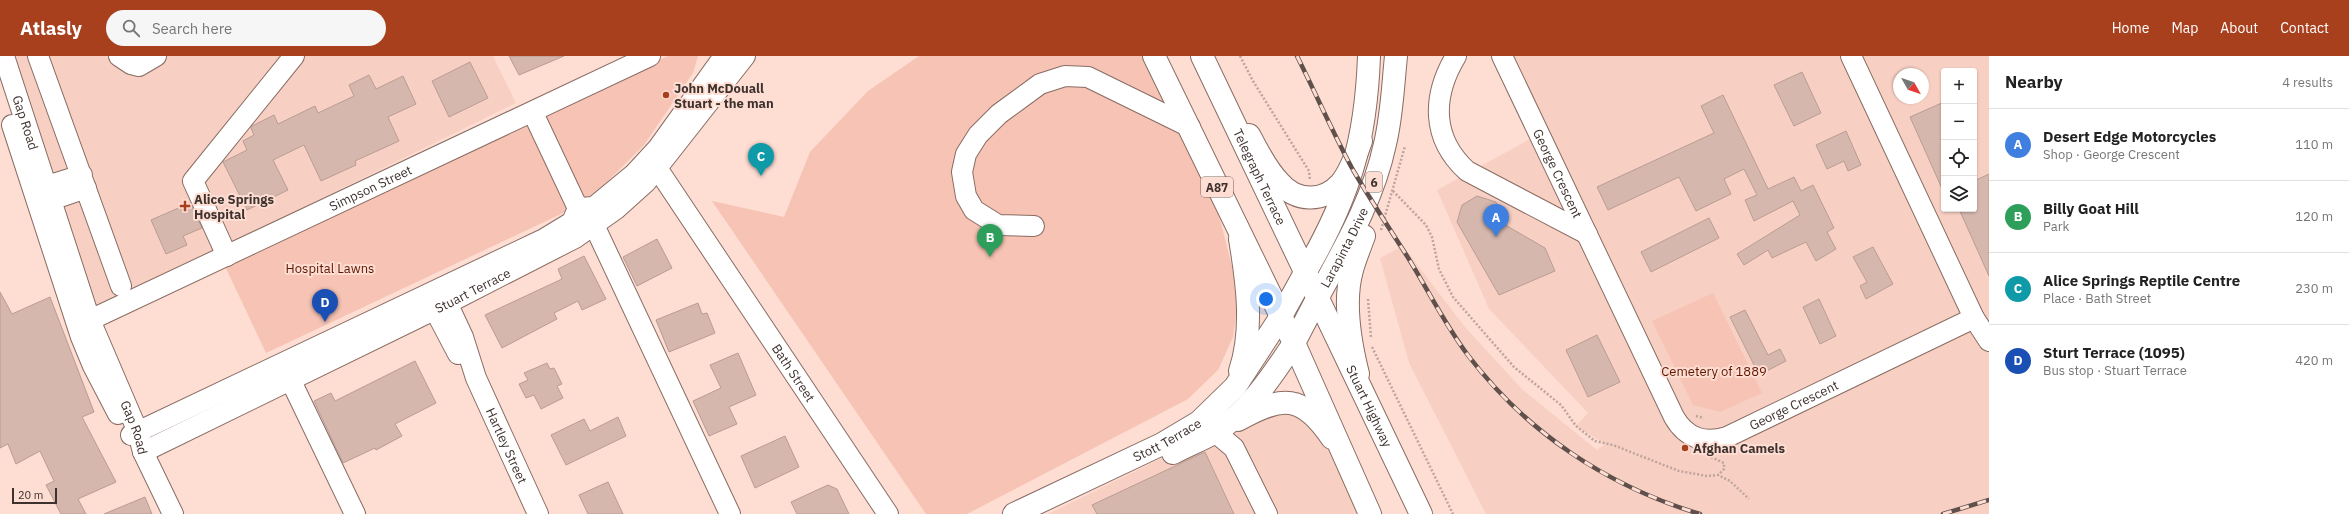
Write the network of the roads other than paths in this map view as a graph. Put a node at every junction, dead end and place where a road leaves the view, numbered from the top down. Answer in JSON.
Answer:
{"nodes":[{"id":1,"x":4,"y":56,"type":"edge"},
{"id":2,"x":38,"y":56,"type":"edge"},
{"id":3,"x":119,"y":56,"type":"edge"},
{"id":4,"x":156,"y":56,"type":"edge"},
{"id":5,"x":294,"y":56,"type":"edge"},
{"id":6,"x":650,"y":56,"type":"edge"},
{"id":7,"x":724,"y":56,"type":"edge"},
{"id":8,"x":745,"y":56,"type":"edge"},
{"id":9,"x":1154,"y":56,"type":"edge"},
{"id":10,"x":1203,"y":56,"type":"edge"},
{"id":11,"x":1369,"y":56,"type":"edge"},
{"id":12,"x":1396,"y":56,"type":"edge"},
{"id":13,"x":1456,"y":56,"type":"edge"},
{"id":14,"x":1502,"y":56,"type":"edge"},
{"id":15,"x":1851,"y":56,"type":"edge"},
{"id":16,"x":4,"y":87,"type":"edge"},
{"id":17,"x":533,"y":113,"type":"junction"},
{"id":18,"x":1190,"y":127,"type":"junction"},
{"id":19,"x":1361,"y":141,"type":"junction"},
{"id":20,"x":1385,"y":144,"type":"junction"},
{"id":21,"x":647,"y":171,"type":"junction"},
{"id":22,"x":84,"y":181,"type":"junction"},
{"id":23,"x":42,"y":195,"type":"junction"},
{"id":24,"x":578,"y":208,"type":"junction"},
{"id":25,"x":1034,"y":226,"type":"dead end"},
{"id":26,"x":591,"y":227,"type":"junction"},
{"id":27,"x":1239,"y":234,"type":"junction"},
{"id":28,"x":1588,"y":234,"type":"junction"},
{"id":29,"x":227,"y":256,"type":"junction"},
{"id":30,"x":1306,"y":271,"type":"junction"},
{"id":31,"x":120,"y":286,"type":"dead end"},
{"id":32,"x":1318,"y":297,"type":"junction"},
{"id":33,"x":437,"y":299,"type":"junction"},
{"id":34,"x":1280,"y":318,"type":"junction"},
{"id":35,"x":1974,"y":318,"type":"junction"},
{"id":36,"x":90,"y":320,"type":"junction"},
{"id":37,"x":1989,"y":341,"type":"edge"},
{"id":38,"x":1294,"y":343,"type":"junction"},
{"id":39,"x":290,"y":379,"type":"junction"},
{"id":40,"x":1235,"y":388,"type":"junction"},
{"id":41,"x":1362,"y":388,"type":"junction"},
{"id":42,"x":1215,"y":432,"type":"junction"},
{"id":43,"x":135,"y":434,"type":"junction"},
{"id":44,"x":143,"y":452,"type":"junction"},
{"id":45,"x":1346,"y":458,"type":"junction"},
{"id":46,"x":173,"y":514,"type":"edge"},
{"id":47,"x":354,"y":514,"type":"edge"},
{"id":48,"x":538,"y":514,"type":"edge"},
{"id":49,"x":730,"y":514,"type":"edge"},
{"id":50,"x":888,"y":514,"type":"edge"},
{"id":51,"x":1014,"y":514,"type":"edge"},
{"id":52,"x":1048,"y":514,"type":"edge"},
{"id":53,"x":1267,"y":514,"type":"edge"},
{"id":54,"x":1370,"y":514,"type":"edge"},
{"id":55,"x":1421,"y":514,"type":"edge"}],
"edges":[{"from":1,"to":16,"type":"street","name":"Gap Road"},
{"from":2,"to":22,"type":"street"},
{"from":3,"to":4,"type":"street"},
{"from":5,"to":29,"type":"street"},
{"from":6,"to":17,"type":"street","name":"Simpson Street"},
{"from":7,"to":21,"type":"street","name":"Stuart Terrace"},
{"from":8,"to":21,"type":"street","name":"Stuart Terrace"},
{"from":9,"to":18,"type":"main road","number":"A87"},
{"from":10,"to":19,"type":"main road"},
{"from":10,"to":30,"type":"main road","name":"Telegraph Terrace"},
{"from":11,"to":19,"type":"main road","name":"Larapinta Drive","number":"6"},
{"from":12,"to":20,"type":"main road","name":"Larapinta Drive","number":"6"},
{"from":13,"to":28,"type":"street"},
{"from":14,"to":28,"type":"street","name":"George Crescent"},
{"from":15,"to":35,"type":"street"},
{"from":16,"to":23,"type":"street","name":"Gap Road"},
{"from":17,"to":24,"type":"street"},
{"from":17,"to":29,"type":"street","name":"Simpson Street"},
{"from":18,"to":25,"type":"street"},
{"from":18,"to":27,"type":"main road","number":"A87"},
{"from":19,"to":30,"type":"main road","name":"Larapinta Drive","number":"6"},
{"from":20,"to":32,"type":"main road","name":"Larapinta Drive","number":"6"},
{"from":20,"to":41,"type":"main road"},
{"from":21,"to":24,"type":"street","name":"Stuart Terrace"},
{"from":21,"to":26,"type":"street","name":"Stuart Terrace"},
{"from":21,"to":50,"type":"street","name":"Bath Street"},
{"from":22,"to":23,"type":"street"},
{"from":22,"to":31,"type":"street"},
{"from":23,"to":36,"type":"street","name":"Gap Road"},
{"from":23,"to":43,"type":"street","name":"Gap Road"},
{"from":24,"to":26,"type":"street"},
{"from":24,"to":33,"type":"street","name":"Stuart Terrace"},
{"from":26,"to":33,"type":"street","name":"Stuart Terrace"},
{"from":26,"to":49,"type":"street"},
{"from":27,"to":34,"type":"main road","number":"A87"},
{"from":27,"to":40,"type":"main road"},
{"from":28,"to":35,"type":"street","name":"George Crescent"},
{"from":29,"to":36,"type":"street","name":"Simpson Street"},
{"from":30,"to":32,"type":"main road","name":"Telegraph Terrace"},
{"from":30,"to":34,"type":"main road","number":"6"},
{"from":32,"to":38,"type":"main road","number":"6"},
{"from":32,"to":41,"type":"main road","name":"Stuart Highway"},
{"from":33,"to":39,"type":"street","name":"Stuart Terrace"},
{"from":33,"to":43,"type":"street","name":"Stuart Terrace"},
{"from":33,"to":48,"type":"street","name":"Hartley Street"},
{"from":34,"to":38,"type":"main road","number":"A87"},
{"from":34,"to":40,"type":"main road","name":"Stott Terrace"},
{"from":35,"to":37,"type":"street"},
{"from":36,"to":43,"type":"street","name":"Gap Road"},
{"from":38,"to":42,"type":"main road","name":"Stott Terrace"},
{"from":38,"to":45,"type":"main road","number":"A87"},
{"from":39,"to":44,"type":"street","name":"Stuart Terrace"},
{"from":39,"to":47,"type":"street"},
{"from":40,"to":51,"type":"main road","name":"Stott Terrace"},
{"from":41,"to":55,"type":"main road","name":"Stuart Highway"},
{"from":42,"to":45,"type":"main road"},
{"from":42,"to":52,"type":"main road","name":"Stott Terrace"},
{"from":42,"to":53,"type":"street"},
{"from":43,"to":44,"type":"street","name":"Gap Road"},
{"from":44,"to":46,"type":"street","name":"Gap Road"},
{"from":45,"to":54,"type":"main road","number":"A87"}]}
